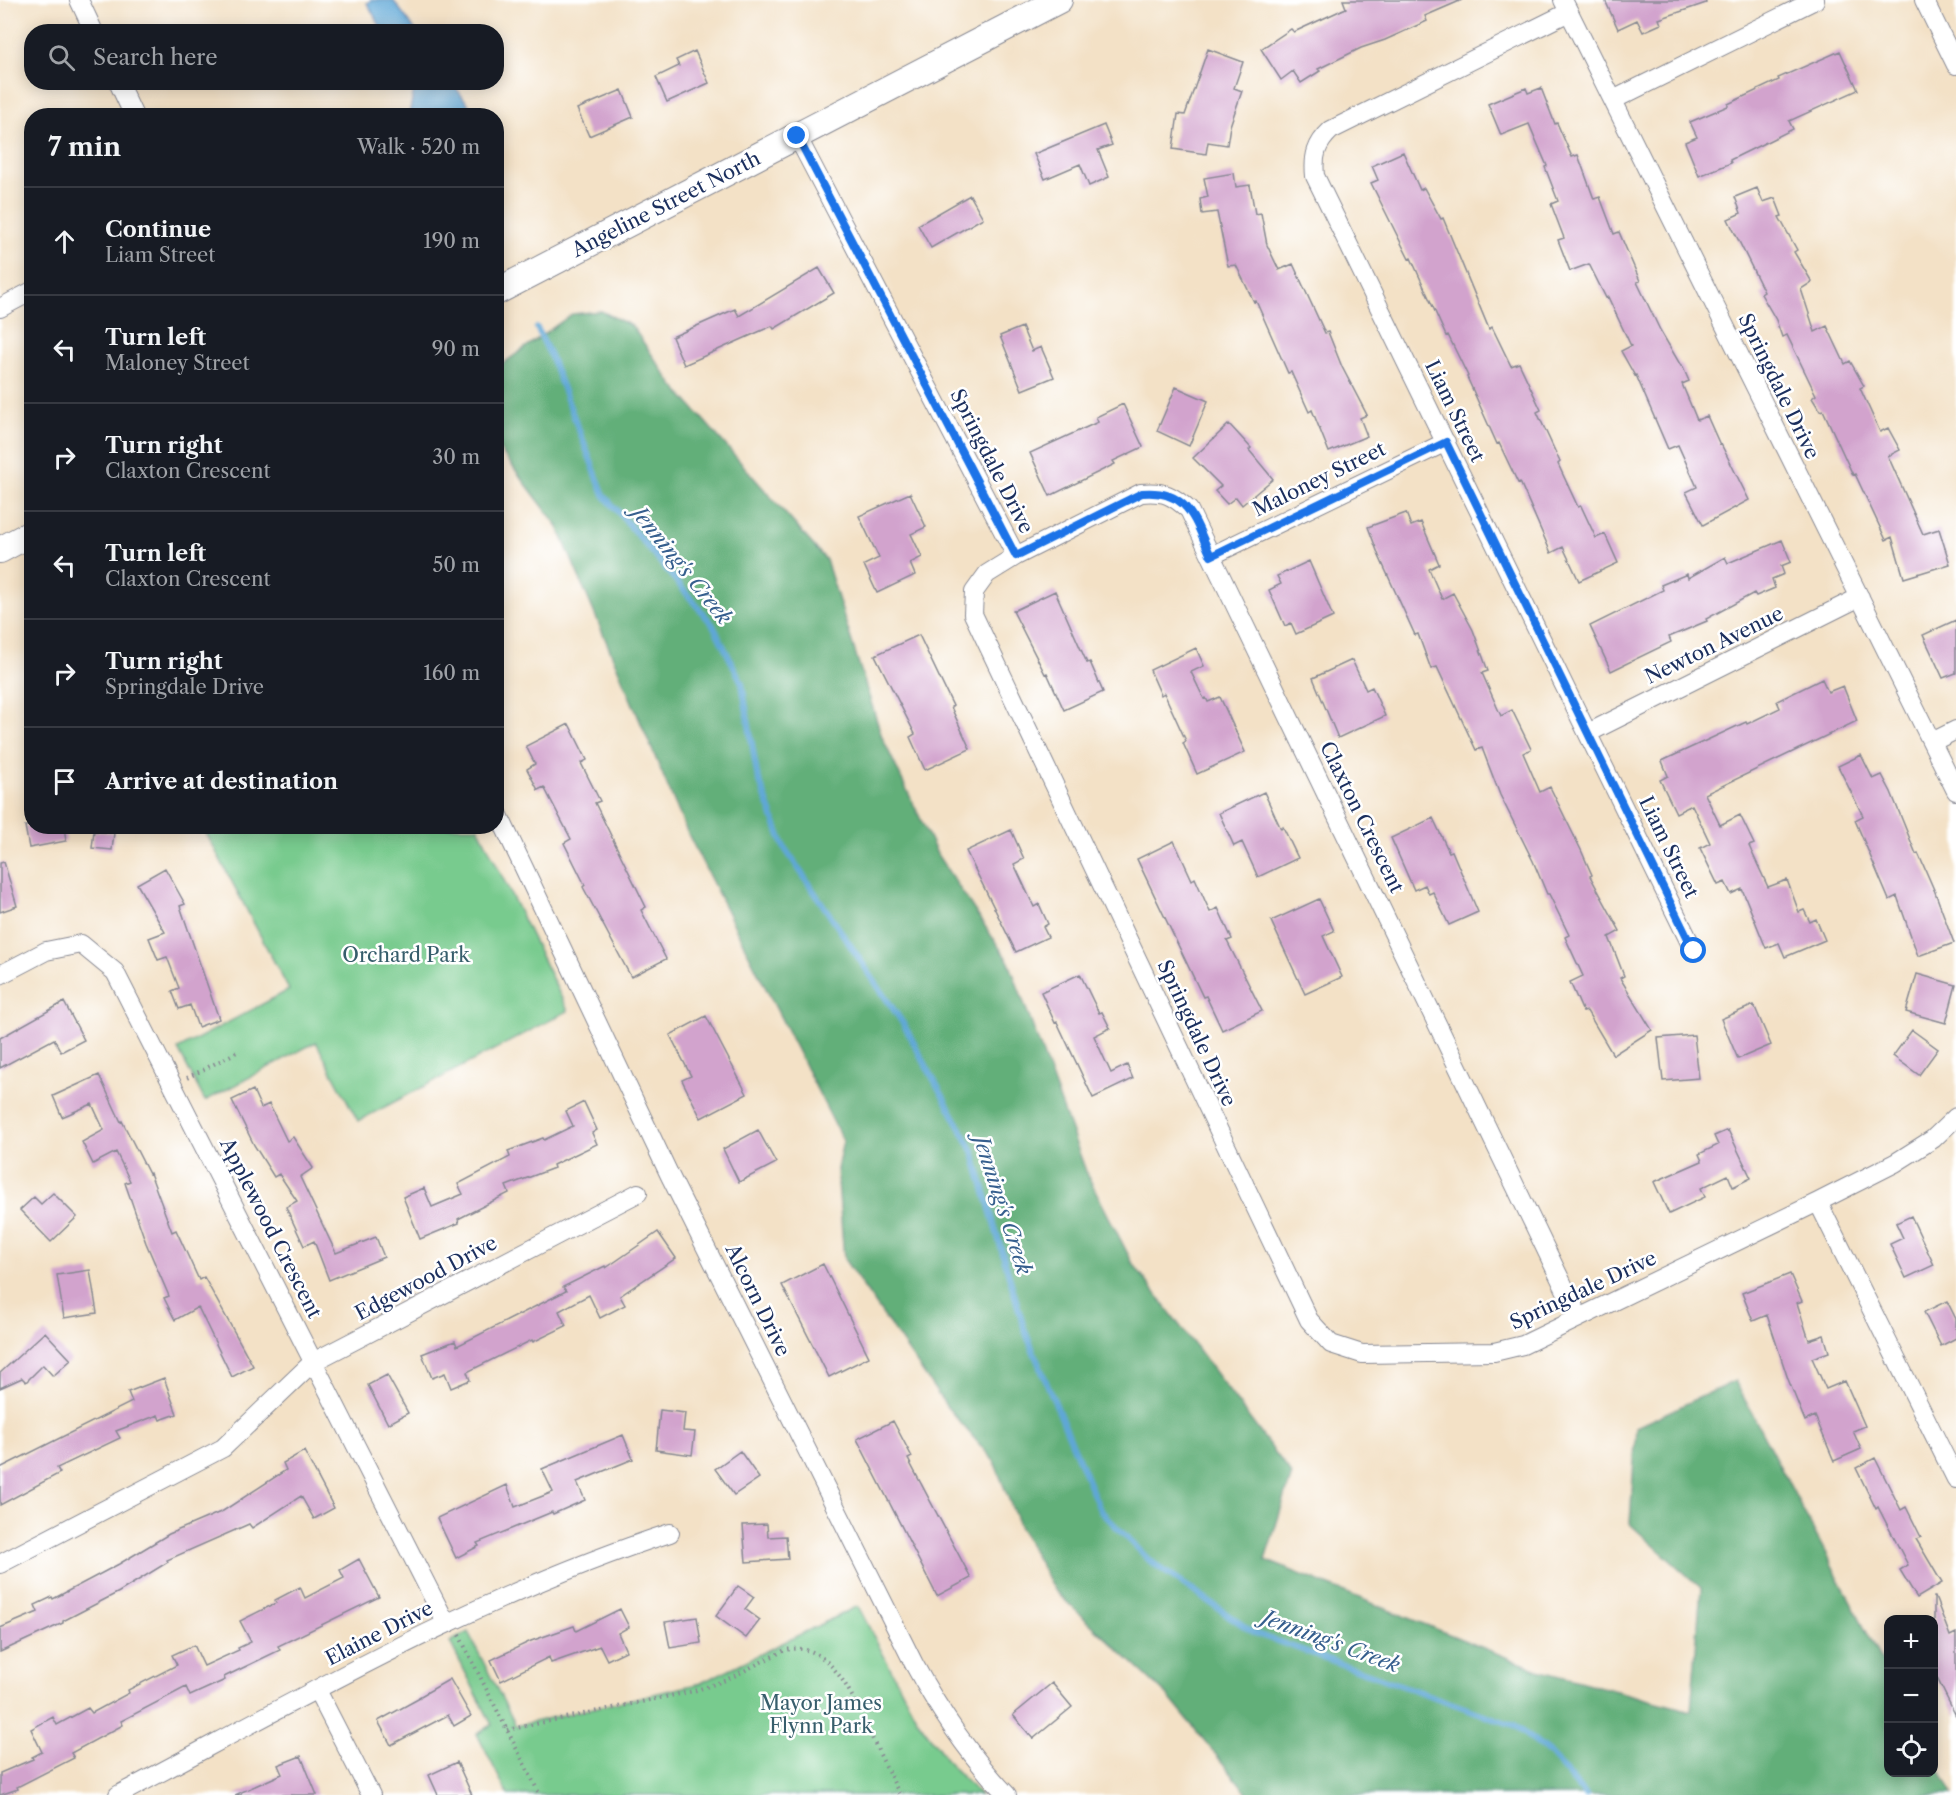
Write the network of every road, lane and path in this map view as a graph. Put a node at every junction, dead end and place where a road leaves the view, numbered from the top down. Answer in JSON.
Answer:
{"nodes":[{"id":1,"x":79,"y":0,"type":"edge"},
{"id":2,"x":1059,"y":0,"type":"edge"},
{"id":3,"x":1815,"y":0,"type":"edge"},
{"id":4,"x":1924,"y":0,"type":"edge"},
{"id":5,"x":1566,"y":6,"type":"edge"},
{"id":6,"x":90,"y":24,"type":"edge"},
{"id":7,"x":1956,"y":65,"type":"edge"},
{"id":8,"x":122,"y":90,"type":"edge"},
{"id":9,"x":1613,"y":100,"type":"junction"},
{"id":10,"x":130,"y":108,"type":"edge"},
{"id":11,"x":797,"y":136,"type":"junction"},
{"id":12,"x":504,"y":288,"type":"edge"},
{"id":13,"x":24,"y":295,"type":"edge"},
{"id":14,"x":0,"y":308,"type":"edge"},
{"id":15,"x":1446,"y":442,"type":"junction"},
{"id":16,"x":24,"y":537,"type":"edge"},
{"id":17,"x":0,"y":550,"type":"edge"},
{"id":18,"x":1016,"y":556,"type":"junction"},
{"id":19,"x":1211,"y":556,"type":"junction"},
{"id":20,"x":1860,"y":597,"type":"junction"},
{"id":21,"x":1956,"y":730,"type":"edge"},
{"id":22,"x":1588,"y":733,"type":"junction"},
{"id":23,"x":1932,"y":742,"type":"junction"},
{"id":24,"x":1956,"y":791,"type":"edge"},
{"id":25,"x":504,"y":826,"type":"edge"},
{"id":26,"x":1694,"y":951,"type":"dead end"},
{"id":27,"x":0,"y":975,"type":"edge"},
{"id":28,"x":237,"y":1052,"type":"dead end"},
{"id":29,"x":173,"y":1085,"type":"junction"},
{"id":30,"x":1956,"y":1117,"type":"edge"},
{"id":31,"x":638,"y":1193,"type":"dead end"},
{"id":32,"x":1818,"y":1202,"type":"junction"},
{"id":33,"x":1579,"y":1318,"type":"junction"},
{"id":34,"x":313,"y":1362,"type":"junction"},
{"id":35,"x":1950,"y":1455,"type":"edge"},
{"id":36,"x":1956,"y":1479,"type":"edge"},
{"id":37,"x":670,"y":1533,"type":"dead end"},
{"id":38,"x":0,"y":1564,"type":"edge"},
{"id":39,"x":449,"y":1622,"type":"junction"},
{"id":40,"x":317,"y":1690,"type":"junction"},
{"id":41,"x":507,"y":1731,"type":"junction"},
{"id":42,"x":118,"y":1795,"type":"edge"},
{"id":43,"x":371,"y":1795,"type":"edge"},
{"id":44,"x":540,"y":1795,"type":"edge"},
{"id":45,"x":900,"y":1795,"type":"edge"},
{"id":46,"x":1007,"y":1795,"type":"edge"}],
"edges":[{"from":1,"to":6,"type":"street"},
{"from":2,"to":11,"type":"main road","name":"Angeline Street North"},
{"from":3,"to":9,"type":"street"},
{"from":4,"to":7,"type":"street"},
{"from":5,"to":9,"type":"street","name":"Springdale Drive"},
{"from":5,"to":15,"type":"street","name":"Liam Street"},
{"from":8,"to":10,"type":"street"},
{"from":9,"to":20,"type":"street","name":"Springdale Drive"},
{"from":11,"to":12,"type":"main road","name":"Angeline Street North"},
{"from":11,"to":18,"type":"street","name":"Springdale Drive"},
{"from":13,"to":14,"type":"street"},
{"from":15,"to":19,"type":"street","name":"Maloney Street"},
{"from":15,"to":22,"type":"street","name":"Liam Street"},
{"from":16,"to":17,"type":"main road"},
{"from":18,"to":19,"type":"street","name":"Claxton Crescent"},
{"from":18,"to":33,"type":"street","name":"Springdale Drive"},
{"from":19,"to":33,"type":"street","name":"Claxton Crescent"},
{"from":20,"to":22,"type":"street","name":"Newton Avenue"},
{"from":20,"to":23,"type":"street","name":"Springdale Drive"},
{"from":21,"to":23,"type":"street"},
{"from":22,"to":26,"type":"street","name":"Liam Street"},
{"from":23,"to":24,"type":"street","name":"Springdale Drive"},
{"from":25,"to":46,"type":"street","name":"Alcorn Drive"},
{"from":27,"to":29,"type":"street","name":"Applewood Crescent"},
{"from":28,"to":29,"type":"path"},
{"from":29,"to":34,"type":"street","name":"Applewood Crescent"},
{"from":30,"to":32,"type":"street","name":"Springdale Drive"},
{"from":31,"to":34,"type":"street","name":"Edgewood Drive"},
{"from":32,"to":33,"type":"street","name":"Springdale Drive"},
{"from":32,"to":35,"type":"street"},
{"from":34,"to":38,"type":"street","name":"Edgewood Drive"},
{"from":34,"to":39,"type":"street","name":"Applewood Crescent"},
{"from":35,"to":36,"type":"street"},
{"from":37,"to":39,"type":"street","name":"Elaine Drive"},
{"from":39,"to":40,"type":"street","name":"Elaine Drive"},
{"from":39,"to":41,"type":"path"},
{"from":40,"to":42,"type":"street","name":"Elaine Drive"},
{"from":40,"to":43,"type":"street"},
{"from":41,"to":44,"type":"path"},
{"from":41,"to":45,"type":"path"}]}
